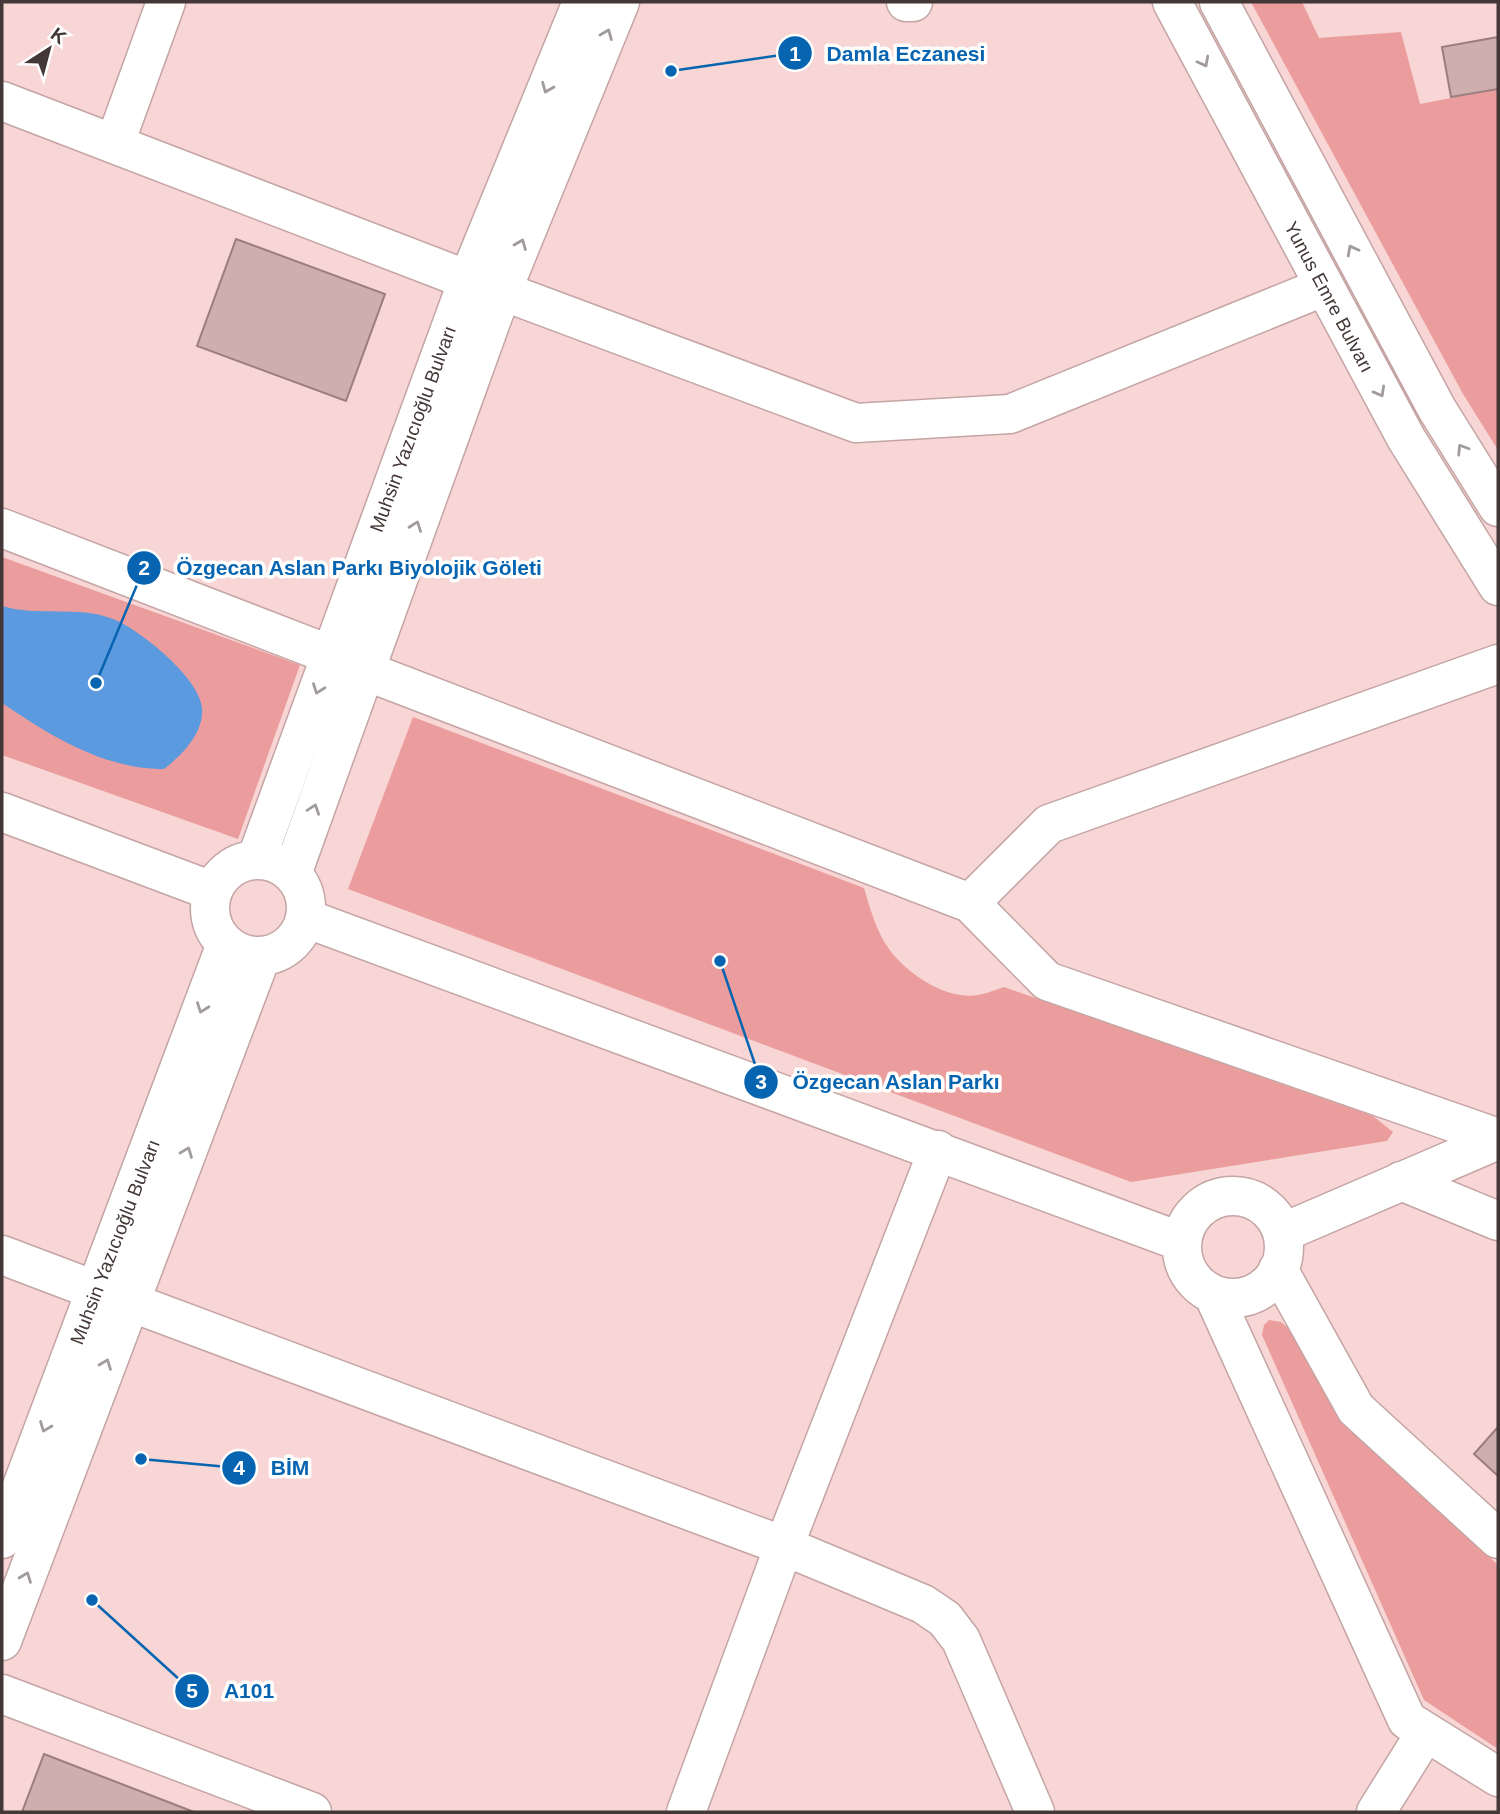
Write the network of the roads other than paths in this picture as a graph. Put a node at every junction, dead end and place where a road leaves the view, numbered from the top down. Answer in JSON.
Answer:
{"nodes":[{"id":1,"x":166,"y":2,"type":"edge"},
{"id":2,"x":582,"y":2,"type":"edge"},
{"id":3,"x":620,"y":2,"type":"edge"},
{"id":4,"x":905,"y":2,"type":"edge"},
{"id":5,"x":913,"y":2,"type":"edge"},
{"id":6,"x":1172,"y":2,"type":"edge"},
{"id":7,"x":1219,"y":2,"type":"edge"},
{"id":8,"x":2,"y":101,"type":"edge"},
{"id":9,"x":114,"y":144,"type":"junction"},
{"id":10,"x":485,"y":286,"type":"junction"},
{"id":11,"x":1323,"y":288,"type":"junction"},
{"id":12,"x":1498,"y":507,"type":"edge"},
{"id":13,"x":2,"y":528,"type":"edge"},
{"id":14,"x":1498,"y":586,"type":"edge"},
{"id":15,"x":347,"y":662,"type":"junction"},
{"id":16,"x":1498,"y":664,"type":"edge"},
{"id":17,"x":2,"y":812,"type":"edge"},
{"id":18,"x":256,"y":860,"type":"junction"},
{"id":19,"x":292,"y":874,"type":"junction"},
{"id":20,"x":212,"y":891,"type":"junction"},
{"id":21,"x":970,"y":903,"type":"junction"},
{"id":22,"x":305,"y":918,"type":"junction"},
{"id":23,"x":226,"y":944,"type":"junction"},
{"id":24,"x":261,"y":957,"type":"junction"},
{"id":25,"x":1498,"y":1139,"type":"edge"},
{"id":26,"x":938,"y":1150,"type":"junction"},
{"id":27,"x":1401,"y":1181,"type":"junction"},
{"id":28,"x":1498,"y":1221,"type":"edge"},
{"id":29,"x":1182,"y":1242,"type":"junction"},
{"id":30,"x":1280,"y":1251,"type":"junction"},
{"id":31,"x":2,"y":1255,"type":"edge"},
{"id":32,"x":1213,"y":1294,"type":"junction"},
{"id":33,"x":113,"y":1297,"type":"junction"},
{"id":34,"x":2,"y":1539,"type":"edge"},
{"id":35,"x":1498,"y":1539,"type":"edge"},
{"id":36,"x":784,"y":1546,"type":"junction"},
{"id":37,"x":2,"y":1641,"type":"edge"},
{"id":38,"x":2,"y":1694,"type":"edge"},
{"id":39,"x":1426,"y":1732,"type":"junction"},
{"id":40,"x":1498,"y":1777,"type":"edge"},
{"id":41,"x":312,"y":1812,"type":"edge"},
{"id":42,"x":686,"y":1812,"type":"edge"},
{"id":43,"x":1035,"y":1812,"type":"edge"},
{"id":44,"x":1376,"y":1812,"type":"edge"}],
"edges":[{"from":1,"to":9,"type":"street"},
{"from":2,"to":10,"type":"street","name":"Muhsin Yazıcıoğlu Bulvarı","one_way":true},
{"from":10,"to":3,"type":"street","one_way":true},
{"from":4,"to":5,"type":"street"},
{"from":6,"to":11,"type":"street","name":"Yunus Emre Bulvarı","one_way":true},
{"from":12,"to":7,"type":"street","one_way":true},
{"from":8,"to":9,"type":"street"},
{"from":9,"to":10,"type":"street"},
{"from":10,"to":11,"type":"street"},
{"from":10,"to":15,"type":"street","name":"Muhsin Yazıcıoğlu Bulvarı"},
{"from":11,"to":14,"type":"street","name":"Yunus Emre Bulvarı","one_way":true},
{"from":13,"to":15,"type":"street"},
{"from":15,"to":18,"type":"street","name":"Muhsin Yazıcıoğlu Bulvarı","one_way":true},
{"from":19,"to":15,"type":"street","one_way":true},
{"from":15,"to":21,"type":"street"},
{"from":16,"to":21,"type":"street"},
{"from":17,"to":20,"type":"street"},
{"from":18,"to":19,"type":"street"},
{"from":18,"to":20,"type":"street"},
{"from":19,"to":22,"type":"street"},
{"from":20,"to":23,"type":"street"},
{"from":21,"to":25,"type":"street"},
{"from":22,"to":24,"type":"street"},
{"from":22,"to":26,"type":"street"},
{"from":23,"to":24,"type":"street"},
{"from":23,"to":33,"type":"street","name":"Muhsin Yazıcıoğlu Bulvarı","one_way":true},
{"from":33,"to":24,"type":"street","one_way":true},
{"from":25,"to":27,"type":"street"},
{"from":26,"to":29,"type":"street"},
{"from":26,"to":36,"type":"street"},
{"from":27,"to":28,"type":"street"},
{"from":27,"to":30,"type":"street"},
{"from":29,"to":30,"type":"street"},
{"from":29,"to":32,"type":"street"},
{"from":30,"to":32,"type":"street"},
{"from":30,"to":35,"type":"street"},
{"from":31,"to":33,"type":"street"},
{"from":32,"to":39,"type":"street"},
{"from":33,"to":34,"type":"street","name":"Muhsin Yazıcıoğlu Bulvarı","one_way":true},
{"from":33,"to":36,"type":"street"},
{"from":37,"to":33,"type":"street","one_way":true},
{"from":36,"to":42,"type":"street"},
{"from":36,"to":43,"type":"street"},
{"from":38,"to":41,"type":"street"},
{"from":39,"to":40,"type":"street"},
{"from":39,"to":44,"type":"street"}]}
